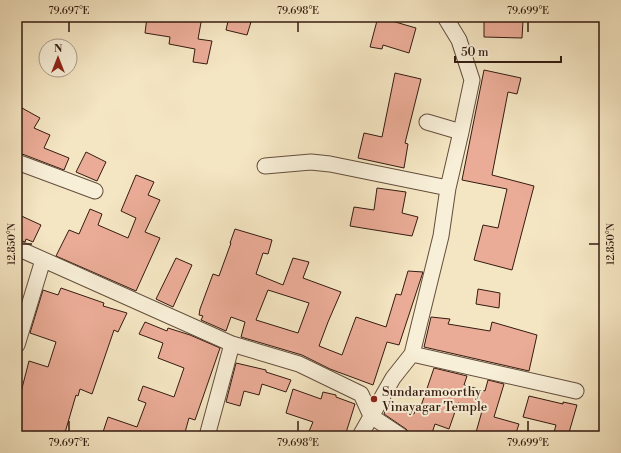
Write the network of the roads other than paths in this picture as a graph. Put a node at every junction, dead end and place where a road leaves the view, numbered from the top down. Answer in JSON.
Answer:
{"nodes":[{"id":1,"x":445,"y":17,"type":"edge"},
{"id":2,"x":427,"y":122,"type":"dead end"},
{"id":3,"x":461,"y":132,"type":"junction"},
{"id":4,"x":17,"y":162,"type":"edge"},
{"id":5,"x":265,"y":166,"type":"dead end"},
{"id":6,"x":448,"y":188,"type":"junction"},
{"id":7,"x":95,"y":191,"type":"dead end"},
{"id":8,"x":17,"y":248,"type":"edge"},
{"id":9,"x":43,"y":260,"type":"junction"},
{"id":10,"x":232,"y":344,"type":"junction"},
{"id":11,"x":17,"y":345,"type":"edge"},
{"id":12,"x":412,"y":354,"type":"junction"},
{"id":13,"x":576,"y":392,"type":"dead end"},
{"id":14,"x":371,"y":416,"type":"junction"},
{"id":15,"x":207,"y":436,"type":"edge"},
{"id":16,"x":360,"y":436,"type":"edge"},
{"id":17,"x":401,"y":436,"type":"edge"}],
"edges":[{"from":1,"to":3,"type":"street"},
{"from":2,"to":3,"type":"street"},
{"from":3,"to":6,"type":"street"},
{"from":4,"to":7,"type":"street"},
{"from":5,"to":6,"type":"street"},
{"from":6,"to":12,"type":"street"},
{"from":8,"to":9,"type":"street"},
{"from":9,"to":10,"type":"street"},
{"from":9,"to":11,"type":"street"},
{"from":10,"to":14,"type":"street"},
{"from":10,"to":15,"type":"street"},
{"from":12,"to":13,"type":"street"},
{"from":12,"to":14,"type":"street"},
{"from":14,"to":16,"type":"street"},
{"from":14,"to":17,"type":"street"}]}
